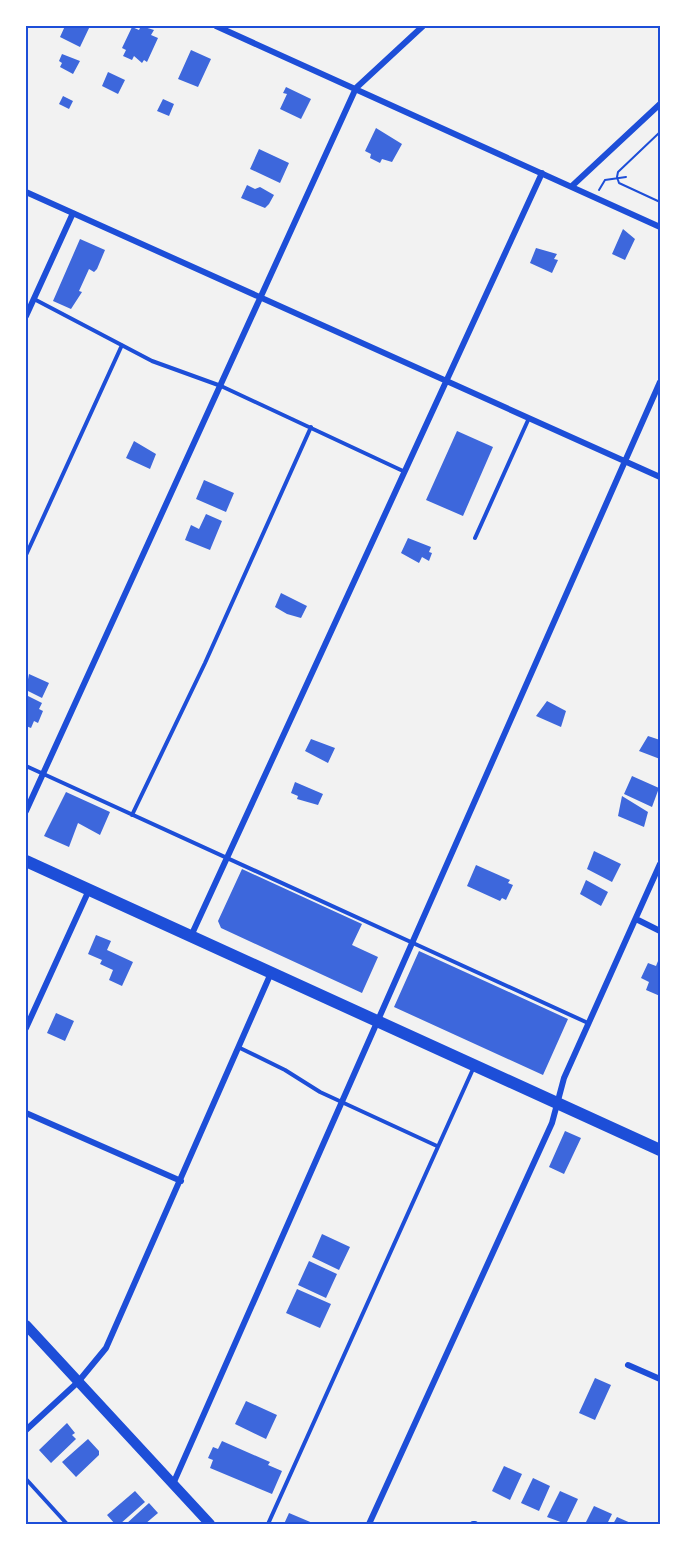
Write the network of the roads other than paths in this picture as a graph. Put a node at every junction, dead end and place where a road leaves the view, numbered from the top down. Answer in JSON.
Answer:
{"nodes":[{"id":1,"x":216,"y":26,"type":"edge"},
{"id":2,"x":423,"y":26,"type":"edge"},
{"id":3,"x":356,"y":88,"type":"junction"},
{"id":4,"x":660,"y":104,"type":"edge"},
{"id":5,"x":542,"y":172,"type":"junction"},
{"id":6,"x":572,"y":186,"type":"junction"},
{"id":7,"x":26,"y":192,"type":"edge"},
{"id":8,"x":73,"y":213,"type":"junction"},
{"id":9,"x":660,"y":227,"type":"edge"},
{"id":10,"x":261,"y":297,"type":"junction"},
{"id":11,"x":34,"y":299,"type":"junction"},
{"id":12,"x":26,"y":316,"type":"edge"},
{"id":13,"x":123,"y":345,"type":"junction"},
{"id":14,"x":445,"y":381,"type":"junction"},
{"id":15,"x":660,"y":382,"type":"edge"},
{"id":16,"x":221,"y":386,"type":"junction"},
{"id":17,"x":529,"y":418,"type":"junction"},
{"id":18,"x":310,"y":427,"type":"junction"},
{"id":19,"x":625,"y":460,"type":"junction"},
{"id":20,"x":404,"y":471,"type":"junction"},
{"id":21,"x":660,"y":477,"type":"edge"},
{"id":22,"x":476,"y":538,"type":"dead end"},
{"id":23,"x":26,"y":555,"type":"edge"},
{"id":24,"x":26,"y":766,"type":"edge"},
{"id":25,"x":42,"y":774,"type":"junction"},
{"id":26,"x":26,"y":811,"type":"edge"},
{"id":27,"x":132,"y":815,"type":"junction"},
{"id":28,"x":226,"y":858,"type":"junction"},
{"id":29,"x":26,"y":861,"type":"edge"},
{"id":30,"x":660,"y":864,"type":"edge"},
{"id":31,"x":89,"y":890,"type":"junction"},
{"id":32,"x":636,"y":920,"type":"junction"},
{"id":33,"x":660,"y":931,"type":"edge"},
{"id":34,"x":190,"y":936,"type":"junction"},
{"id":35,"x":411,"y":943,"type":"junction"},
{"id":36,"x":272,"y":973,"type":"junction"},
{"id":37,"x":376,"y":1020,"type":"junction"},
{"id":38,"x":588,"y":1023,"type":"junction"},
{"id":39,"x":26,"y":1028,"type":"edge"},
{"id":40,"x":240,"y":1048,"type":"junction"},
{"id":41,"x":474,"y":1065,"type":"junction"},
{"id":42,"x":341,"y":1100,"type":"junction"},
{"id":43,"x":558,"y":1103,"type":"junction"},
{"id":44,"x":26,"y":1113,"type":"edge"},
{"id":45,"x":437,"y":1146,"type":"junction"},
{"id":46,"x":660,"y":1150,"type":"edge"},
{"id":47,"x":181,"y":1181,"type":"junction"},
{"id":48,"x":26,"y":1325,"type":"edge"},
{"id":49,"x":628,"y":1365,"type":"dead end"},
{"id":50,"x":660,"y":1379,"type":"edge"},
{"id":51,"x":78,"y":1382,"type":"junction"},
{"id":52,"x":26,"y":1430,"type":"edge"},
{"id":53,"x":26,"y":1479,"type":"edge"},
{"id":54,"x":173,"y":1484,"type":"junction"},
{"id":55,"x":67,"y":1524,"type":"edge"},
{"id":56,"x":210,"y":1524,"type":"edge"},
{"id":57,"x":268,"y":1524,"type":"edge"},
{"id":58,"x":369,"y":1524,"type":"edge"}],
"edges":[{"from":1,"to":3,"type":"street"},
{"from":2,"to":3,"type":"street"},
{"from":3,"to":5,"type":"street"},
{"from":3,"to":10,"type":"street"},
{"from":4,"to":6,"type":"street"},
{"from":5,"to":6,"type":"street"},
{"from":5,"to":14,"type":"street"},
{"from":6,"to":9,"type":"street"},
{"from":7,"to":8,"type":"street"},
{"from":8,"to":10,"type":"street"},
{"from":8,"to":11,"type":"street"},
{"from":10,"to":14,"type":"street"},
{"from":10,"to":16,"type":"street"},
{"from":11,"to":12,"type":"street"},
{"from":11,"to":13,"type":"lane"},
{"from":13,"to":16,"type":"lane"},
{"from":13,"to":23,"type":"lane"},
{"from":14,"to":17,"type":"street"},
{"from":14,"to":20,"type":"street"},
{"from":15,"to":19,"type":"street"},
{"from":16,"to":18,"type":"lane"},
{"from":16,"to":25,"type":"street"},
{"from":17,"to":19,"type":"street"},
{"from":17,"to":22,"type":"lane"},
{"from":18,"to":20,"type":"lane"},
{"from":18,"to":27,"type":"lane"},
{"from":19,"to":21,"type":"street"},
{"from":19,"to":35,"type":"street"},
{"from":20,"to":28,"type":"street"},
{"from":24,"to":25,"type":"lane"},
{"from":25,"to":26,"type":"street"},
{"from":25,"to":27,"type":"lane"},
{"from":27,"to":28,"type":"lane"},
{"from":28,"to":34,"type":"street"},
{"from":28,"to":35,"type":"lane"},
{"from":29,"to":31,"type":"main road"},
{"from":30,"to":32,"type":"street"},
{"from":31,"to":34,"type":"main road"},
{"from":31,"to":39,"type":"street"},
{"from":32,"to":33,"type":"street"},
{"from":32,"to":38,"type":"street"},
{"from":34,"to":36,"type":"main road"},
{"from":35,"to":37,"type":"street"},
{"from":35,"to":38,"type":"lane"},
{"from":36,"to":37,"type":"main road"},
{"from":36,"to":40,"type":"street"},
{"from":37,"to":41,"type":"main road"},
{"from":37,"to":42,"type":"street"},
{"from":38,"to":43,"type":"street"},
{"from":40,"to":42,"type":"lane"},
{"from":40,"to":47,"type":"street"},
{"from":41,"to":43,"type":"main road"},
{"from":41,"to":45,"type":"lane"},
{"from":42,"to":45,"type":"lane"},
{"from":42,"to":54,"type":"street"},
{"from":43,"to":46,"type":"main road"},
{"from":43,"to":58,"type":"street"},
{"from":44,"to":47,"type":"street"},
{"from":45,"to":57,"type":"lane"},
{"from":47,"to":51,"type":"street"},
{"from":48,"to":51,"type":"street"},
{"from":49,"to":50,"type":"street"},
{"from":51,"to":52,"type":"street"},
{"from":51,"to":54,"type":"street"},
{"from":53,"to":55,"type":"lane"},
{"from":54,"to":56,"type":"street"}]}
